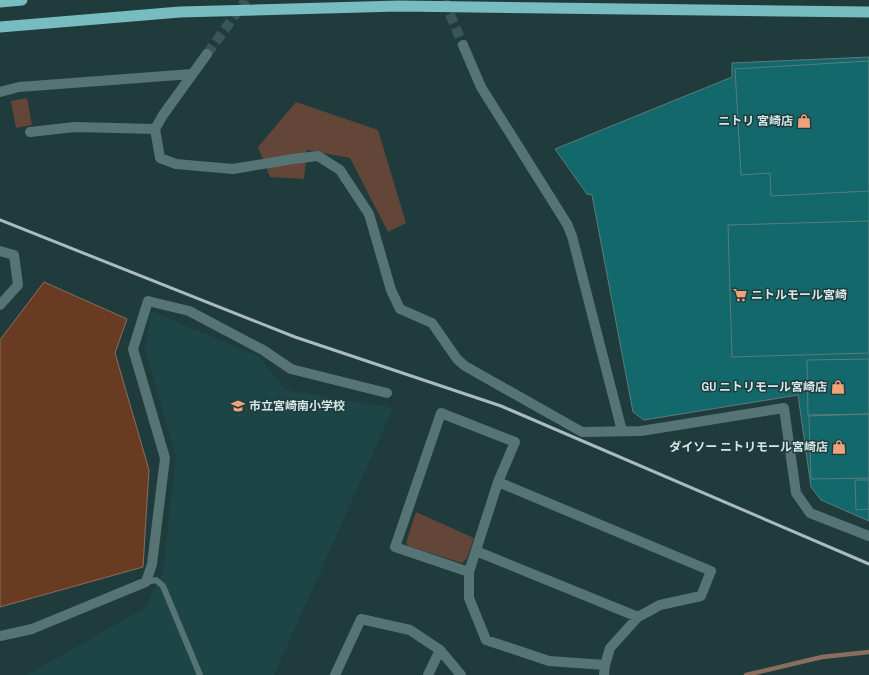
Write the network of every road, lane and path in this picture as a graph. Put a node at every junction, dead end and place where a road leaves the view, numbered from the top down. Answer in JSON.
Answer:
{"nodes":[{"id":1,"x":22,"y":0,"type":"edge"},
{"id":2,"x":0,"y":2,"type":"edge"},
{"id":3,"x":869,"y":12,"type":"edge"},
{"id":4,"x":0,"y":27,"type":"edge"},
{"id":5,"x":463,"y":45,"type":"tunnel mouth"},
{"id":6,"x":207,"y":54,"type":"tunnel mouth"},
{"id":7,"x":192,"y":74,"type":"junction"},
{"id":8,"x":0,"y":92,"type":"edge"},
{"id":9,"x":155,"y":129,"type":"junction"},
{"id":10,"x":30,"y":132,"type":"dead end"},
{"id":11,"x":0,"y":251,"type":"edge"},
{"id":12,"x":0,"y":305,"type":"edge"},
{"id":13,"x":387,"y":393,"type":"dead end"},
{"id":14,"x":622,"y":431,"type":"junction"},
{"id":15,"x":498,"y":482,"type":"junction"},
{"id":16,"x":869,"y":536,"type":"edge"},
{"id":17,"x":476,"y":551,"type":"junction"},
{"id":18,"x":469,"y":572,"type":"junction"},
{"id":19,"x":146,"y":582,"type":"junction"},
{"id":20,"x":638,"y":617,"type":"junction"},
{"id":21,"x":0,"y":636,"type":"edge"},
{"id":22,"x":440,"y":650,"type":"junction"},
{"id":23,"x":604,"y":670,"type":"edge"},
{"id":24,"x":200,"y":675,"type":"edge"},
{"id":25,"x":335,"y":675,"type":"edge"},
{"id":26,"x":428,"y":675,"type":"edge"},
{"id":27,"x":461,"y":675,"type":"edge"}],
"edges":[{"from":1,"to":2,"type":"highway"},
{"from":3,"to":4,"type":"highway"},
{"from":5,"to":14,"type":"street"},
{"from":6,"to":7,"type":"street"},
{"from":7,"to":8,"type":"street"},
{"from":7,"to":9,"type":"street"},
{"from":9,"to":10,"type":"street"},
{"from":9,"to":14,"type":"street"},
{"from":11,"to":12,"type":"street"},
{"from":13,"to":19,"type":"street"},
{"from":14,"to":16,"type":"street"},
{"from":15,"to":17,"type":"street"},
{"from":15,"to":18,"type":"street"},
{"from":15,"to":20,"type":"street"},
{"from":17,"to":18,"type":"street"},
{"from":17,"to":20,"type":"street"},
{"from":18,"to":23,"type":"street"},
{"from":19,"to":21,"type":"street"},
{"from":19,"to":24,"type":"lane"},
{"from":20,"to":23,"type":"street"},
{"from":22,"to":25,"type":"street"},
{"from":22,"to":26,"type":"street"},
{"from":22,"to":27,"type":"street"}]}
